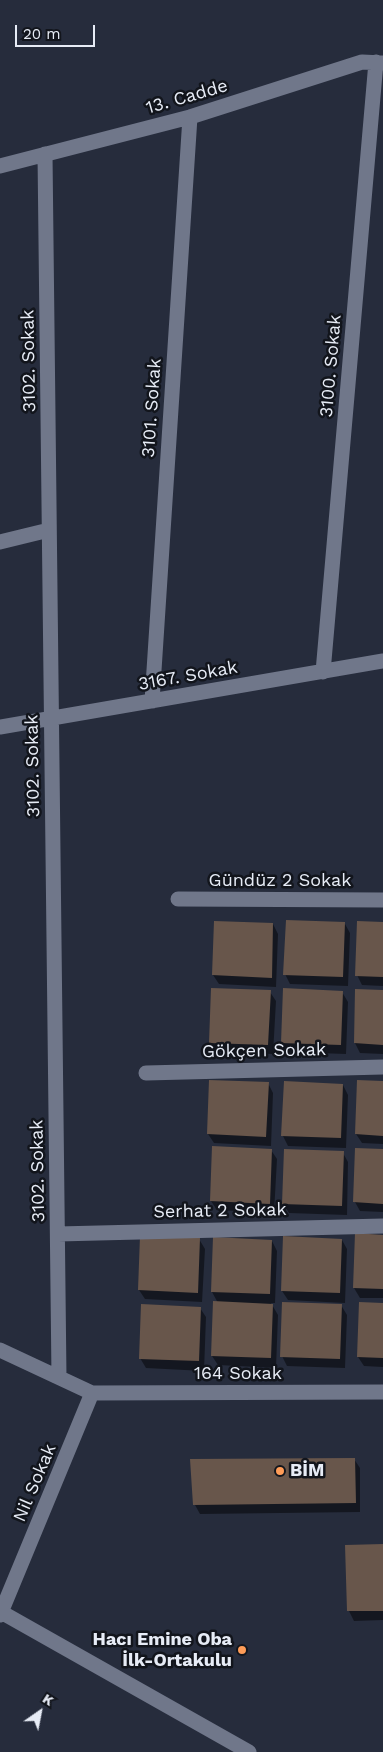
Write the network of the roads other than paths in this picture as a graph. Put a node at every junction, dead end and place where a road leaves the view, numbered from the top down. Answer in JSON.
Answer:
{"nodes":[{"id":1,"x":380,"y":63,"type":"edge"},
{"id":2,"x":190,"y":117,"type":"junction"},
{"id":3,"x":45,"y":154,"type":"junction"},
{"id":4,"x":0,"y":166,"type":"edge"},
{"id":5,"x":49,"y":530,"type":"junction"},
{"id":6,"x":0,"y":542,"type":"edge"},
{"id":7,"x":383,"y":661,"type":"edge"},
{"id":8,"x":323,"y":672,"type":"junction"},
{"id":9,"x":152,"y":701,"type":"junction"},
{"id":10,"x":52,"y":718,"type":"junction"},
{"id":11,"x":0,"y":727,"type":"edge"},
{"id":12,"x":178,"y":899,"type":"dead end"},
{"id":13,"x":383,"y":900,"type":"edge"},
{"id":14,"x":383,"y":1067,"type":"edge"},
{"id":15,"x":146,"y":1072,"type":"dead end"},
{"id":16,"x":383,"y":1226,"type":"edge"},
{"id":17,"x":58,"y":1234,"type":"junction"},
{"id":18,"x":0,"y":1350,"type":"edge"},
{"id":19,"x":59,"y":1377,"type":"junction"},
{"id":20,"x":383,"y":1392,"type":"edge"},
{"id":21,"x":92,"y":1393,"type":"junction"},
{"id":22,"x":1,"y":1614,"type":"edge"},
{"id":23,"x":249,"y":1752,"type":"edge"}],
"edges":[{"from":1,"to":2,"type":"street","name":"13. Cadde"},
{"from":1,"to":8,"type":"street","name":"3100. Sokak"},
{"from":2,"to":3,"type":"street","name":"13. Cadde"},
{"from":2,"to":9,"type":"street","name":"3101. Sokak"},
{"from":3,"to":4,"type":"street","name":"13. Cadde"},
{"from":3,"to":5,"type":"street","name":"3102. Sokak"},
{"from":5,"to":6,"type":"street"},
{"from":5,"to":10,"type":"street","name":"3102. Sokak"},
{"from":7,"to":8,"type":"street","name":"3167. Sokak"},
{"from":8,"to":9,"type":"street","name":"3167. Sokak"},
{"from":9,"to":10,"type":"street","name":"3167. Sokak"},
{"from":10,"to":11,"type":"street","name":"3167. Sokak"},
{"from":10,"to":17,"type":"street","name":"3102. Sokak"},
{"from":12,"to":13,"type":"street","name":"Gündüz 2 Sokak"},
{"from":14,"to":15,"type":"street","name":"Gökçen Sokak"},
{"from":16,"to":17,"type":"street","name":"Serhat 2 Sokak"},
{"from":17,"to":19,"type":"street","name":"3102. Sokak"},
{"from":18,"to":19,"type":"street"},
{"from":19,"to":21,"type":"street"},
{"from":20,"to":21,"type":"street","name":"164 Sokak"},
{"from":21,"to":22,"type":"street","name":"Nil Sokak"},
{"from":22,"to":23,"type":"street"}]}
